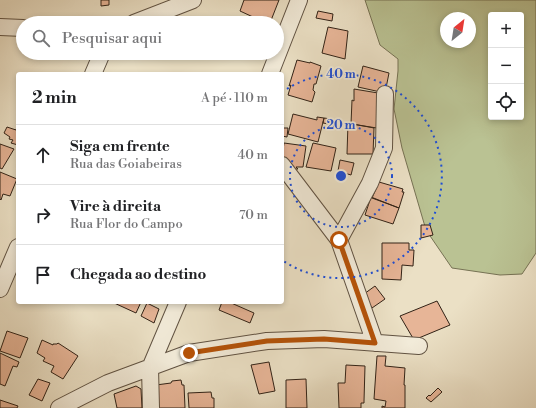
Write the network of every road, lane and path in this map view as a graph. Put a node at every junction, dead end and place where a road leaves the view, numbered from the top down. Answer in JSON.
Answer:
{"nodes":[{"id":1,"x":193,"y":0,"type":"edge"},
{"id":2,"x":299,"y":0,"type":"edge"},
{"id":3,"x":152,"y":16,"type":"edge"},
{"id":4,"x":0,"y":27,"type":"edge"},
{"id":5,"x":16,"y":28,"type":"edge"},
{"id":6,"x":284,"y":38,"type":"edge"},
{"id":7,"x":99,"y":60,"type":"edge"},
{"id":8,"x":275,"y":60,"type":"edge"},
{"id":9,"x":94,"y":72,"type":"edge"},
{"id":10,"x":271,"y":72,"type":"edge"},
{"id":11,"x":385,"y":94,"type":"dead end"},
{"id":12,"x":284,"y":168,"type":"edge"},
{"id":13,"x":339,"y":240,"type":"junction"},
{"id":14,"x":16,"y":252,"type":"edge"},
{"id":15,"x":0,"y":288,"type":"edge"},
{"id":16,"x":177,"y":304,"type":"edge"},
{"id":17,"x":375,"y":343,"type":"junction"},
{"id":18,"x":419,"y":346,"type":"dead end"},
{"id":19,"x":150,"y":368,"type":"junction"},
{"id":20,"x":59,"y":408,"type":"edge"},
{"id":21,"x":151,"y":408,"type":"edge"}],
"edges":[{"from":1,"to":3,"type":"street"},
{"from":2,"to":6,"type":"street"},
{"from":4,"to":5,"type":"street"},
{"from":7,"to":9,"type":"street"},
{"from":8,"to":10,"type":"street"},
{"from":11,"to":13,"type":"street"},
{"from":12,"to":13,"type":"street"},
{"from":13,"to":17,"type":"street"},
{"from":14,"to":15,"type":"street"},
{"from":16,"to":19,"type":"street"},
{"from":17,"to":18,"type":"street"},
{"from":17,"to":19,"type":"street"},
{"from":19,"to":20,"type":"street"},
{"from":19,"to":21,"type":"street"}]}
